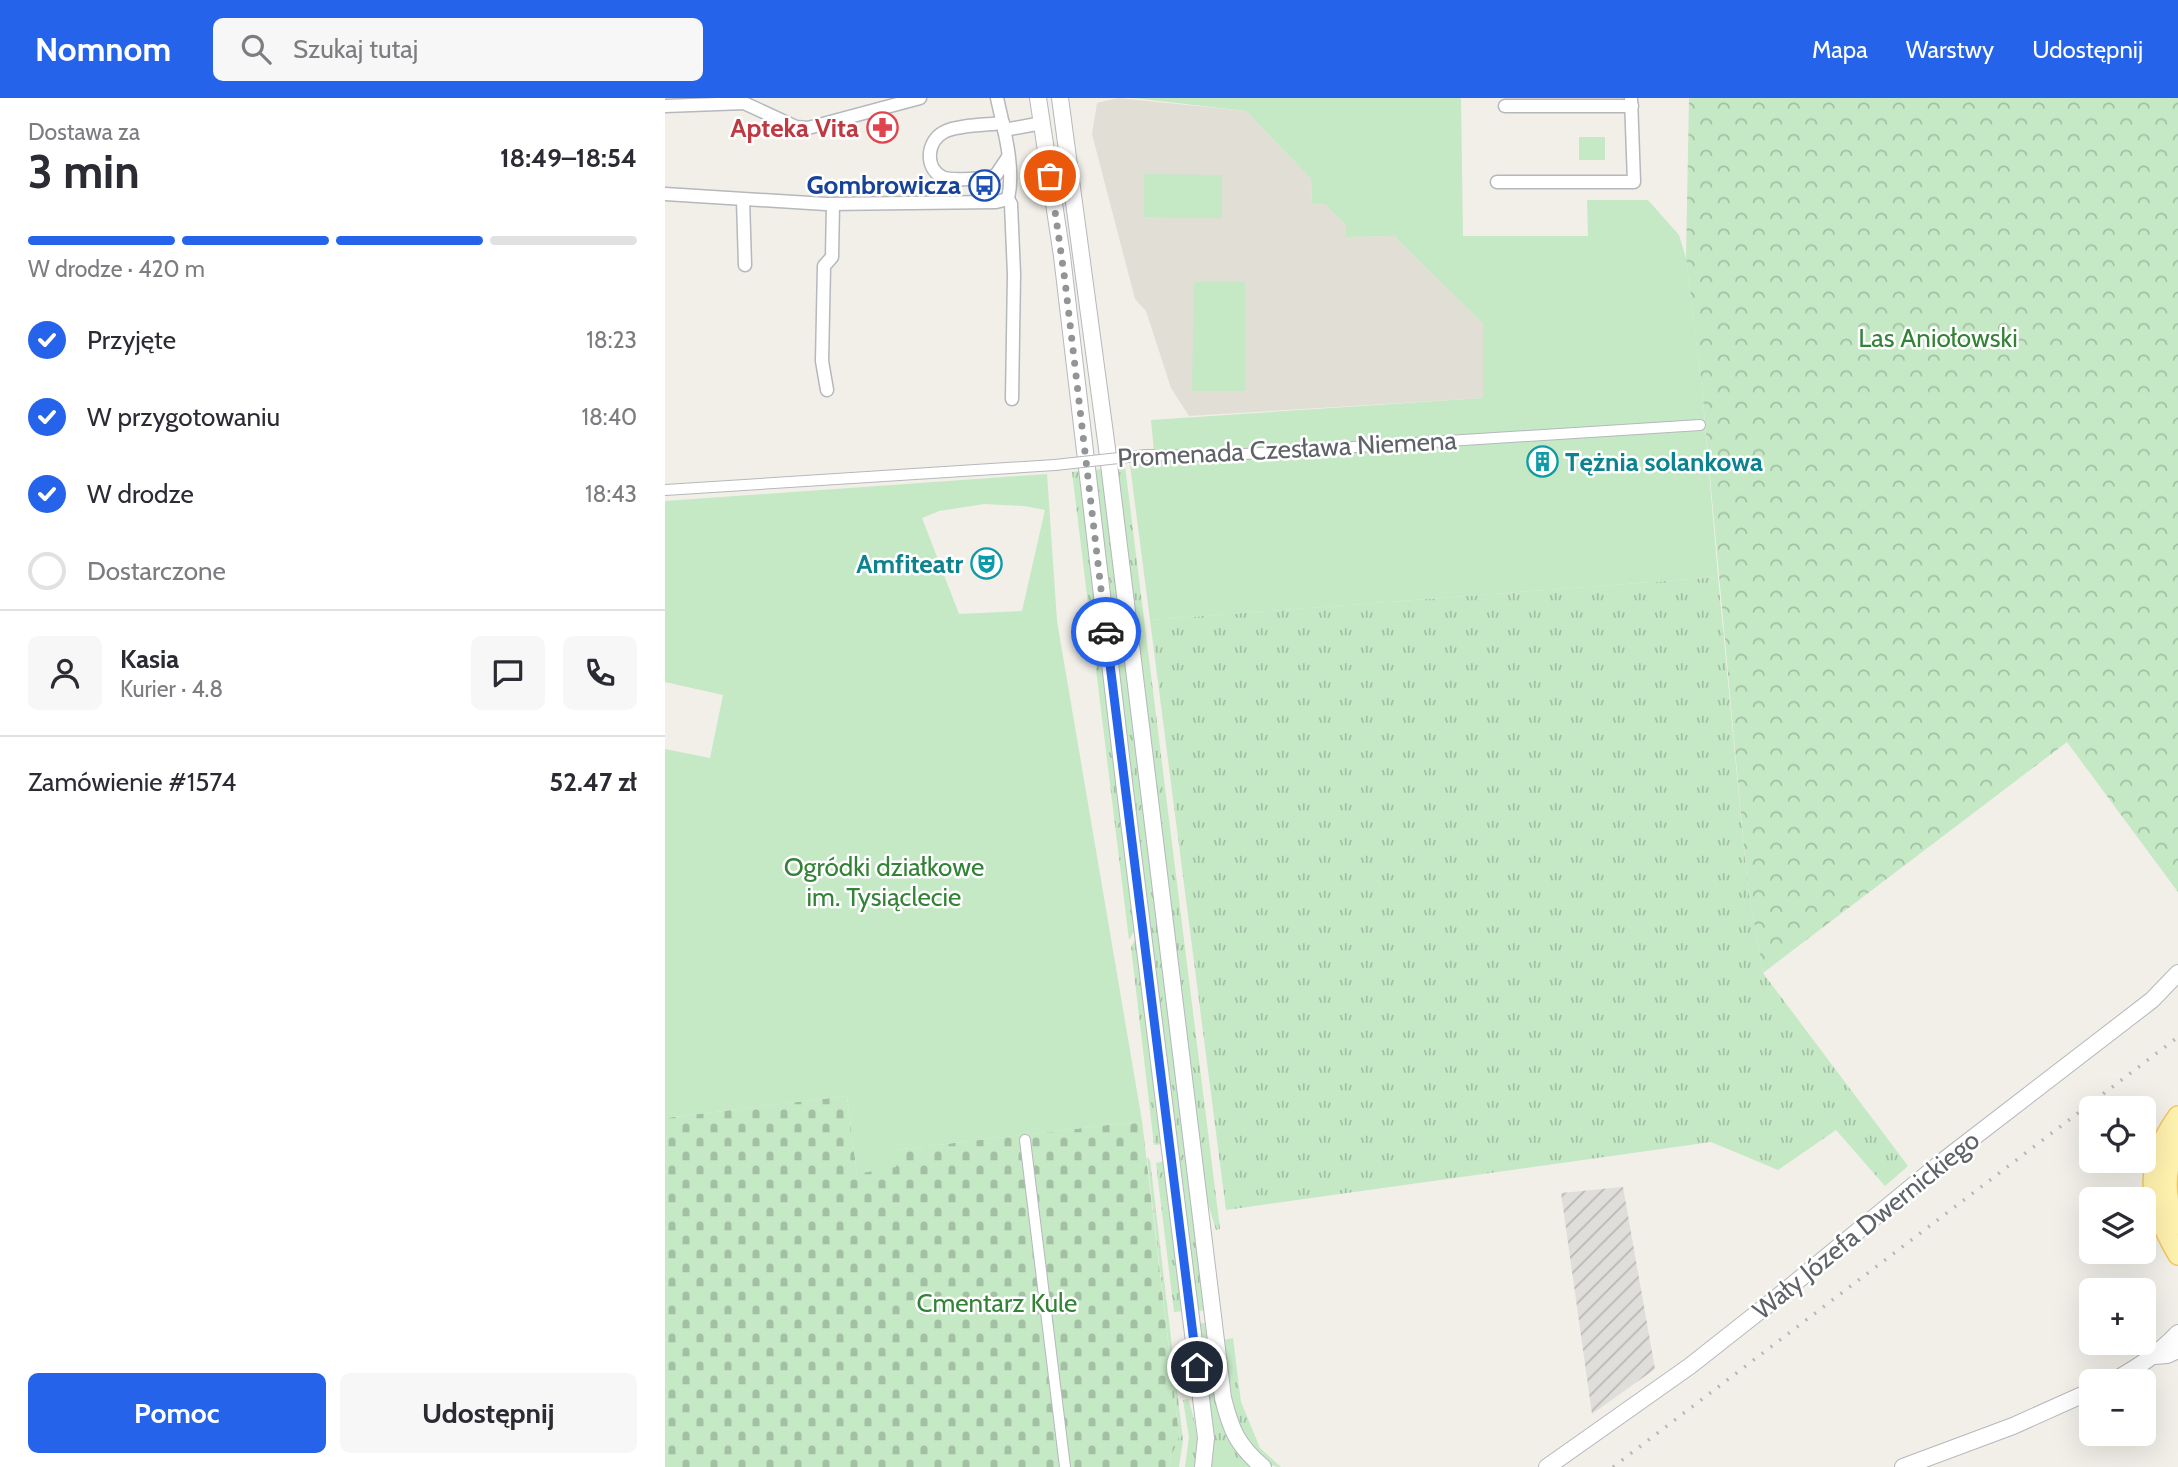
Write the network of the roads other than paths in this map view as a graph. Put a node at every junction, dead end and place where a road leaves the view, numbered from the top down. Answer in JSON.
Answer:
{"nodes":[{"id":1,"x":920,"y":98,"type":"edge"},
{"id":2,"x":997,"y":98,"type":"edge"},
{"id":3,"x":1038,"y":98,"type":"edge"},
{"id":4,"x":1060,"y":98,"type":"edge"},
{"id":5,"x":1631,"y":102,"type":"edge"},
{"id":6,"x":665,"y":106,"type":"edge"},
{"id":7,"x":1505,"y":106,"type":"dead end"},
{"id":8,"x":1042,"y":123,"type":"junction"},
{"id":9,"x":1004,"y":126,"type":"junction"},
{"id":10,"x":1008,"y":157,"type":"junction"},
{"id":11,"x":1497,"y":182,"type":"dead end"},
{"id":12,"x":665,"y":194,"type":"edge"},
{"id":13,"x":1008,"y":199,"type":"junction"},
{"id":14,"x":743,"y":200,"type":"junction"},
{"id":15,"x":833,"y":204,"type":"junction"},
{"id":16,"x":745,"y":265,"type":"dead end"},
{"id":17,"x":827,"y":390,"type":"dead end"},
{"id":18,"x":1012,"y":400,"type":"dead end"},
{"id":19,"x":1700,"y":425,"type":"dead end"},
{"id":20,"x":665,"y":490,"type":"edge"},
{"id":21,"x":2178,"y":973,"type":"edge"},
{"id":22,"x":2178,"y":1116,"type":"edge"},
{"id":23,"x":1025,"y":1140,"type":"dead end"},
{"id":24,"x":2178,"y":1142,"type":"edge"},
{"id":25,"x":2178,"y":1225,"type":"edge"},
{"id":26,"x":2178,"y":1255,"type":"edge"},
{"id":27,"x":2178,"y":1333,"type":"edge"},
{"id":28,"x":2178,"y":1350,"type":"edge"},
{"id":29,"x":2155,"y":1356,"type":"junction"},
{"id":30,"x":2133,"y":1369,"type":"edge"},
{"id":31,"x":2079,"y":1396,"type":"edge"},
{"id":32,"x":1065,"y":1467,"type":"edge"},
{"id":33,"x":1203,"y":1467,"type":"edge"},
{"id":34,"x":1262,"y":1467,"type":"edge"},
{"id":35,"x":1548,"y":1467,"type":"edge"},
{"id":36,"x":1903,"y":1467,"type":"edge"}],
"edges":[{"from":1,"to":6,"type":"street"},
{"from":2,"to":9,"type":"street"},
{"from":3,"to":8,"type":"street"},
{"from":4,"to":34,"type":"street"},
{"from":5,"to":7,"type":"street"},
{"from":5,"to":11,"type":"street"},
{"from":8,"to":9,"type":"street"},
{"from":8,"to":33,"type":"street"},
{"from":9,"to":10,"type":"street"},
{"from":9,"to":10,"type":"street"},
{"from":10,"to":13,"type":"street"},
{"from":12,"to":14,"type":"street"},
{"from":13,"to":15,"type":"street"},
{"from":13,"to":18,"type":"street"},
{"from":14,"to":15,"type":"street"},
{"from":14,"to":16,"type":"street"},
{"from":15,"to":17,"type":"street"},
{"from":19,"to":20,"type":"street","name":"Promenada Czesława Niemena","bridge":true},
{"from":21,"to":35,"type":"street","name":"Wały Józefa Dwernickiego"},
{"from":22,"to":26,"type":"main road"},
{"from":23,"to":32,"type":"street"},
{"from":24,"to":25,"type":"main road"},
{"from":27,"to":29,"type":"street"},
{"from":28,"to":29,"type":"street"},
{"from":29,"to":30,"type":"street"},
{"from":31,"to":36,"type":"street"}]}
